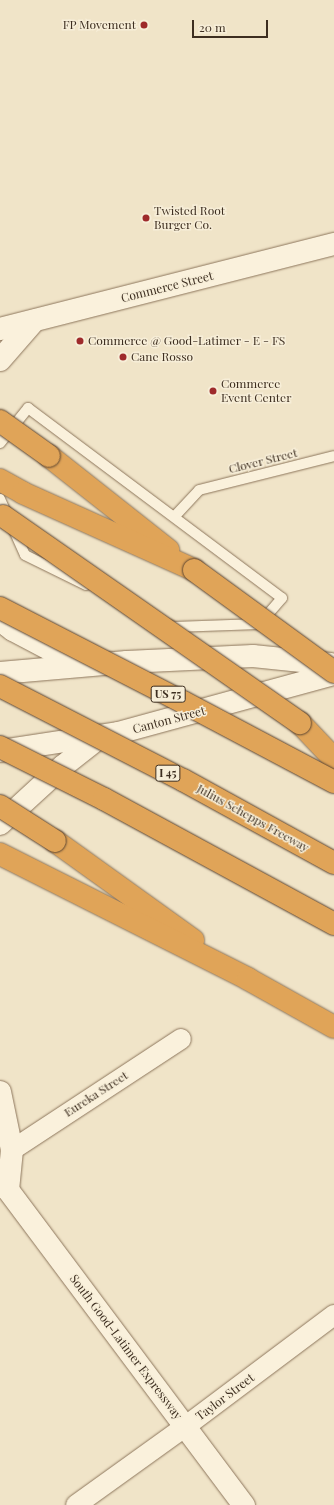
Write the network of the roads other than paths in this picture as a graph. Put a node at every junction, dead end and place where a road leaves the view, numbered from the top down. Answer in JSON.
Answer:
{"nodes":[{"id":1,"x":334,"y":244,"type":"edge"},
{"id":2,"x":34,"y":321,"type":"junction"},
{"id":3,"x":0,"y":329,"type":"edge"},
{"id":4,"x":0,"y":360,"type":"edge"},
{"id":5,"x":0,"y":421,"type":"edge"},
{"id":6,"x":0,"y":443,"type":"edge"},
{"id":7,"x":334,"y":456,"type":"edge"},
{"id":8,"x":0,"y":480,"type":"edge"},
{"id":9,"x":0,"y":499,"type":"edge"},
{"id":10,"x":0,"y":514,"type":"edge"},
{"id":11,"x":175,"y":516,"type":"junction"},
{"id":12,"x":194,"y":570,"type":"junction"},
{"id":13,"x":0,"y":608,"type":"edge"},
{"id":14,"x":0,"y":620,"type":"edge"},
{"id":15,"x":127,"y":662,"type":"junction"},
{"id":16,"x":334,"y":665,"type":"edge"},
{"id":17,"x":0,"y":673,"type":"edge"},
{"id":18,"x":334,"y":673,"type":"edge"},
{"id":19,"x":0,"y":686,"type":"edge"},
{"id":20,"x":100,"y":737,"type":"junction"},
{"id":21,"x":0,"y":747,"type":"edge"},
{"id":22,"x":0,"y":751,"type":"edge"},
{"id":23,"x":334,"y":759,"type":"edge"},
{"id":24,"x":334,"y":782,"type":"edge"},
{"id":25,"x":0,"y":806,"type":"edge"},
{"id":26,"x":0,"y":824,"type":"edge"},
{"id":27,"x":0,"y":854,"type":"edge"},
{"id":28,"x":334,"y":864,"type":"edge"},
{"id":29,"x":334,"y":924,"type":"edge"},
{"id":30,"x":248,"y":979,"type":"junction"},
{"id":31,"x":334,"y":1027,"type":"edge"},
{"id":32,"x":181,"y":1039,"type":"dead end"},
{"id":33,"x":0,"y":1092,"type":"edge"},
{"id":34,"x":12,"y":1150,"type":"junction"},
{"id":35,"x":4,"y":1186,"type":"edge"},
{"id":36,"x":334,"y":1315,"type":"edge"},
{"id":37,"x":186,"y":1426,"type":"junction"},
{"id":38,"x":76,"y":1505,"type":"edge"},
{"id":39,"x":244,"y":1505,"type":"edge"}],
"edges":[{"from":1,"to":2,"type":"main road","name":"Commerce Street"},
{"from":2,"to":3,"type":"main road","name":"Commerce Street"},
{"from":2,"to":4,"type":"main road"},
{"from":5,"to":12,"type":"highway","bridge":true},
{"from":6,"to":11,"type":"lane"},
{"from":7,"to":11,"type":"lane","name":"Clover Street"},
{"from":8,"to":12,"type":"highway"},
{"from":9,"to":11,"type":"lane"},
{"from":10,"to":23,"type":"highway","bridge":true},
{"from":12,"to":18,"type":"highway","bridge":true},
{"from":13,"to":24,"type":"highway","number":"US 75","bridge":true},
{"from":14,"to":15,"type":"main road"},
{"from":15,"to":16,"type":"main road"},
{"from":15,"to":17,"type":"main road"},
{"from":18,"to":20,"type":"main road","name":"Canton Street"},
{"from":19,"to":28,"type":"highway","name":"Julius Schepps Freeway","number":"I 45","bridge":true},
{"from":20,"to":22,"type":"main road","name":"Canton Street"},
{"from":20,"to":26,"type":"main road"},
{"from":21,"to":29,"type":"highway","bridge":true},
{"from":25,"to":30,"type":"highway","bridge":true},
{"from":27,"to":30,"type":"highway"},
{"from":30,"to":31,"type":"highway"},
{"from":32,"to":34,"type":"street","name":"Eureka Street"},
{"from":33,"to":34,"type":"main road","name":"South Good-Latimer Expressway"},
{"from":34,"to":35,"type":"main road","name":"South Good-Latimer Expressway"},
{"from":35,"to":37,"type":"main road","name":"South Good-Latimer Expressway"},
{"from":36,"to":37,"type":"street","name":"Taylor Street"},
{"from":37,"to":38,"type":"street","name":"Taylor Street"},
{"from":37,"to":39,"type":"main road","name":"South Good-Latimer Expressway"}]}
